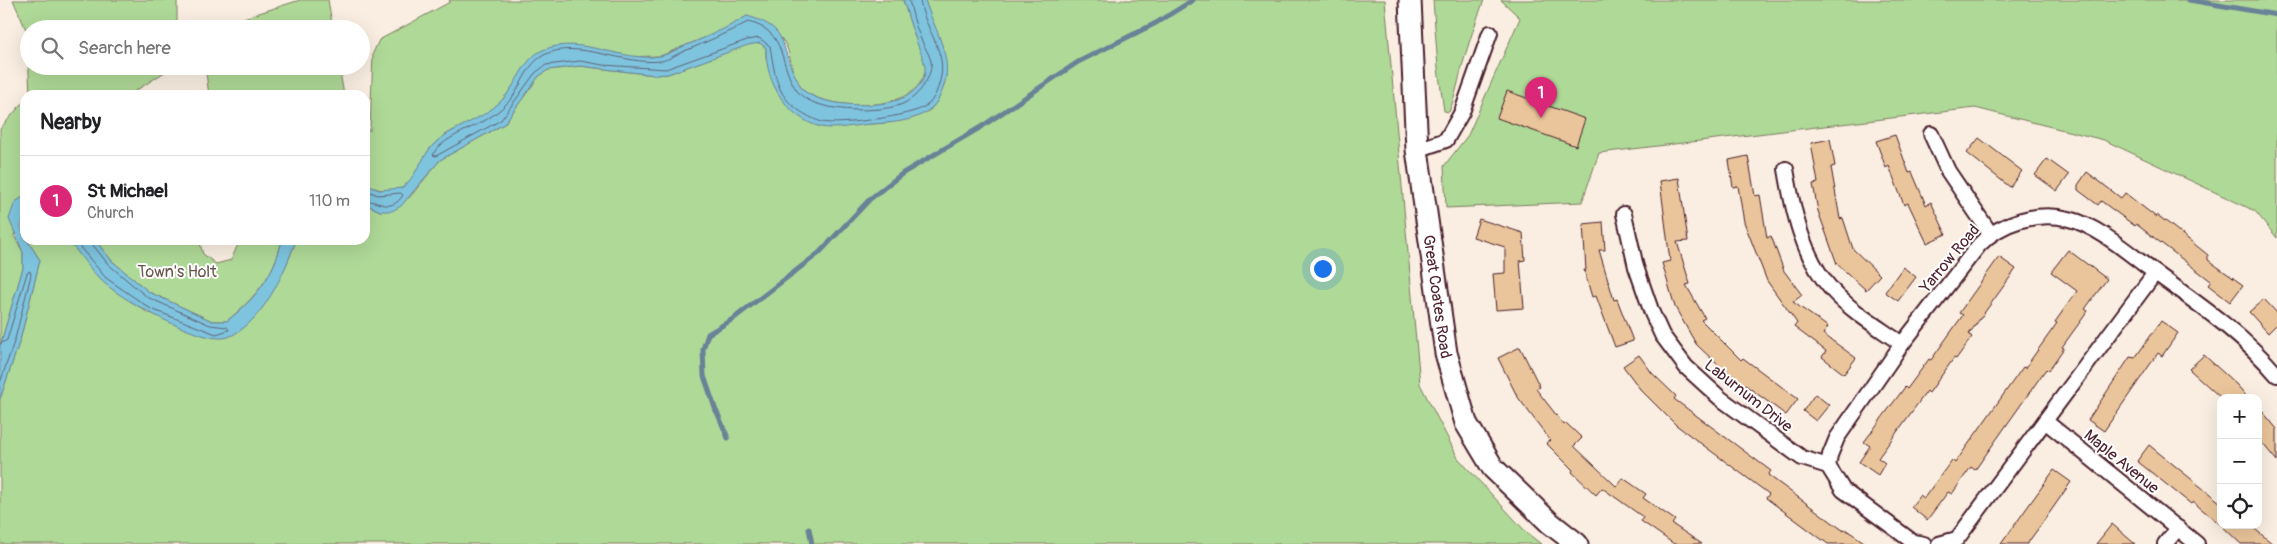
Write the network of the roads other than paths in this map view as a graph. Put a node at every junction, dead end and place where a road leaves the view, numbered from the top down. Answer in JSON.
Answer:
{"nodes":[{"id":1,"x":1410,"y":0,"type":"edge"},
{"id":2,"x":1490,"y":34,"type":"dead end"},
{"id":3,"x":1931,"y":134,"type":"dead end"},
{"id":4,"x":1417,"y":150,"type":"junction"},
{"id":5,"x":1786,"y":170,"type":"dead end"},
{"id":6,"x":1624,"y":214,"type":"dead end"},
{"id":7,"x":1990,"y":233,"type":"junction"},
{"id":8,"x":2156,"y":273,"type":"junction"},
{"id":9,"x":1902,"y":344,"type":"junction"},
{"id":10,"x":2277,"y":376,"type":"edge"},
{"id":11,"x":2044,"y":421,"type":"junction"},
{"id":12,"x":1828,"y":466,"type":"junction"},
{"id":13,"x":2178,"y":528,"type":"junction"},
{"id":14,"x":1577,"y":544,"type":"edge"},
{"id":15,"x":1924,"y":544,"type":"edge"},
{"id":16,"x":1939,"y":544,"type":"edge"},
{"id":17,"x":2165,"y":544,"type":"edge"},
{"id":18,"x":2197,"y":544,"type":"edge"}],
"edges":[{"from":1,"to":4,"type":"main road","name":"Great Coates Road"},
{"from":2,"to":4,"type":"street"},
{"from":3,"to":7,"type":"street"},
{"from":4,"to":14,"type":"main road","name":"Great Coates Road"},
{"from":5,"to":9,"type":"street"},
{"from":6,"to":12,"type":"street","name":"Laburnum Drive"},
{"from":7,"to":8,"type":"street","name":"Yarrow Road"},
{"from":7,"to":9,"type":"street","name":"Yarrow Road"},
{"from":8,"to":10,"type":"street","name":"Yarrow Road"},
{"from":8,"to":11,"type":"street"},
{"from":9,"to":12,"type":"street","name":"Yarrow Road"},
{"from":11,"to":13,"type":"street","name":"Maple Avenue"},
{"from":11,"to":16,"type":"street"},
{"from":12,"to":15,"type":"street"},
{"from":13,"to":17,"type":"street"},
{"from":13,"to":18,"type":"street","name":"Maple Avenue"}]}
